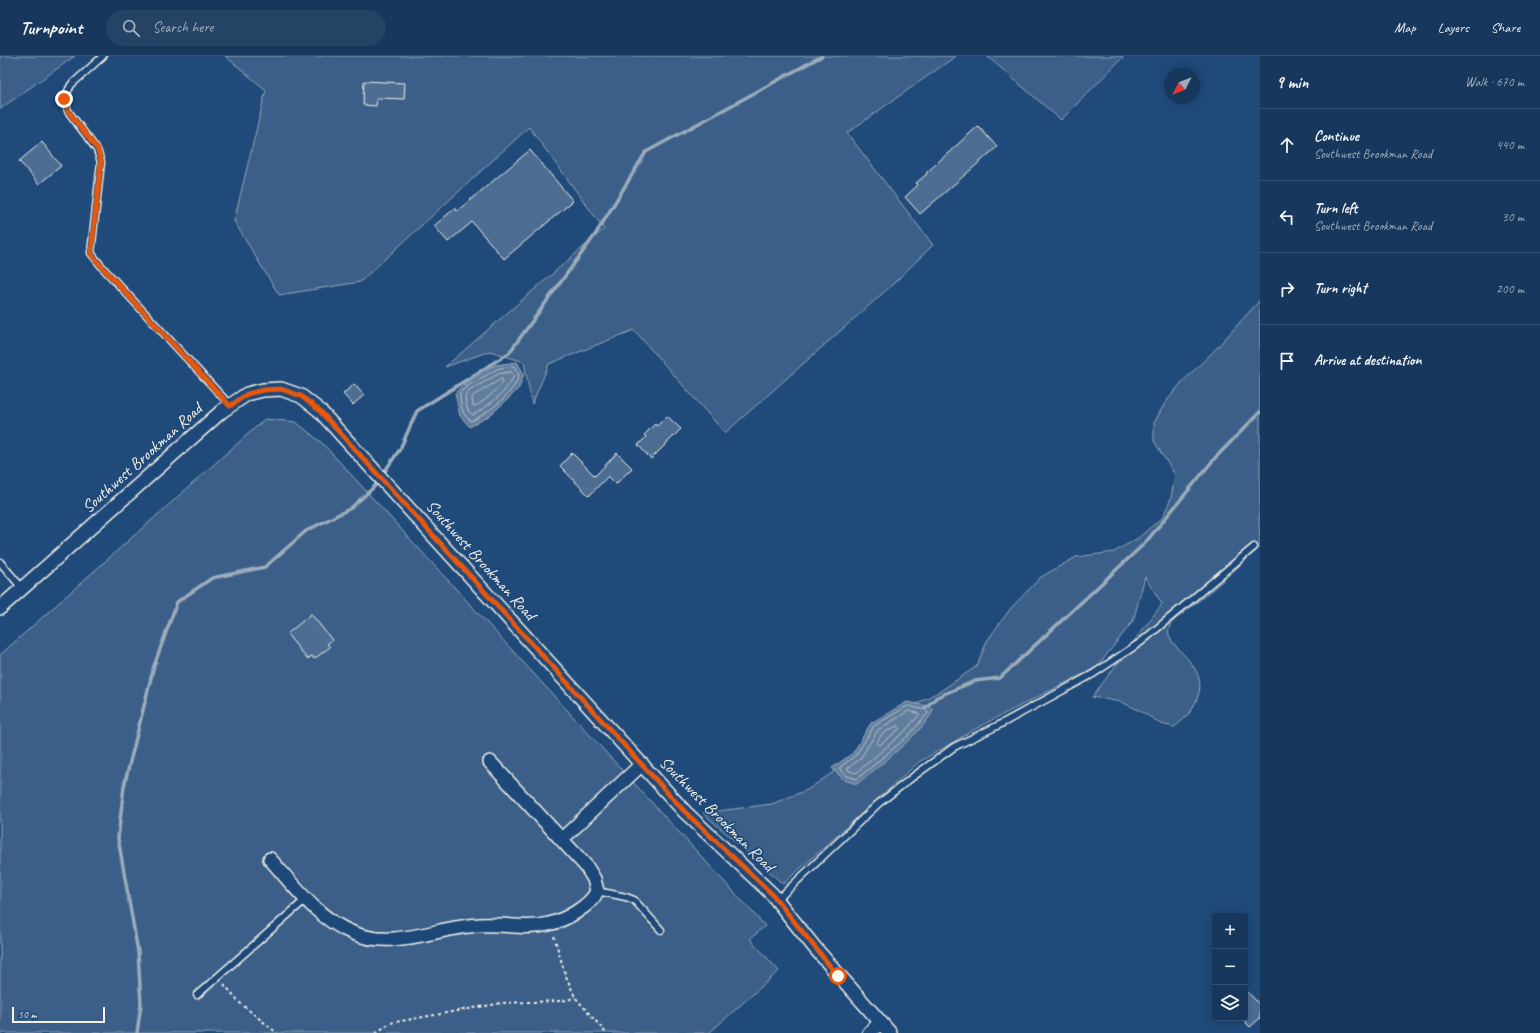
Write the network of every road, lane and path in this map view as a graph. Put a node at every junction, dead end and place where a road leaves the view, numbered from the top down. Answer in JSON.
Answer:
{"nodes":[{"id":1,"x":103,"y":56,"type":"edge"},
{"id":2,"x":230,"y":406,"type":"junction"},
{"id":3,"x":1254,"y":547,"type":"dead end"},
{"id":4,"x":0,"y":562,"type":"edge"},
{"id":5,"x":22,"y":588,"type":"junction"},
{"id":6,"x":0,"y":608,"type":"edge"},
{"id":7,"x":490,"y":762,"type":"dead end"},
{"id":8,"x":642,"y":764,"type":"junction"},
{"id":9,"x":562,"y":839,"type":"junction"},
{"id":10,"x":270,"y":859,"type":"dead end"},
{"id":11,"x":597,"y":890,"type":"junction"},
{"id":12,"x":306,"y":900,"type":"junction"},
{"id":13,"x":777,"y":900,"type":"junction"},
{"id":14,"x":551,"y":923,"type":"junction"},
{"id":15,"x":661,"y":930,"type":"dead end"},
{"id":16,"x":217,"y":978,"type":"junction"},
{"id":17,"x":197,"y":995,"type":"dead end"},
{"id":18,"x":575,"y":997,"type":"junction"},
{"id":19,"x":880,"y":1023,"type":"junction"},
{"id":20,"x":277,"y":1033,"type":"edge"},
{"id":21,"x":376,"y":1033,"type":"edge"},
{"id":22,"x":606,"y":1033,"type":"edge"},
{"id":23,"x":869,"y":1033,"type":"edge"},
{"id":24,"x":890,"y":1033,"type":"edge"}],
"edges":[{"from":1,"to":2,"type":"lane"},
{"from":2,"to":5,"type":"street","name":"Southwest Brookman Road"},
{"from":2,"to":8,"type":"street","name":"Southwest Brookman Road"},
{"from":3,"to":13,"type":"lane"},
{"from":4,"to":5,"type":"lane"},
{"from":5,"to":6,"type":"street","name":"Southwest Brookman Road"},
{"from":7,"to":9,"type":"street"},
{"from":8,"to":9,"type":"street"},
{"from":8,"to":13,"type":"street","name":"Southwest Brookman Road"},
{"from":9,"to":11,"type":"street"},
{"from":10,"to":12,"type":"street"},
{"from":11,"to":14,"type":"street"},
{"from":11,"to":15,"type":"lane"},
{"from":12,"to":14,"type":"street"},
{"from":12,"to":16,"type":"lane"},
{"from":13,"to":19,"type":"street","name":"Southwest Brookman Road"},
{"from":14,"to":18,"type":"path"},
{"from":16,"to":17,"type":"lane"},
{"from":16,"to":20,"type":"path"},
{"from":18,"to":21,"type":"path"},
{"from":18,"to":22,"type":"path"},
{"from":19,"to":23,"type":"street"},
{"from":19,"to":24,"type":"street","name":"Southwest Brookman Road"}]}
